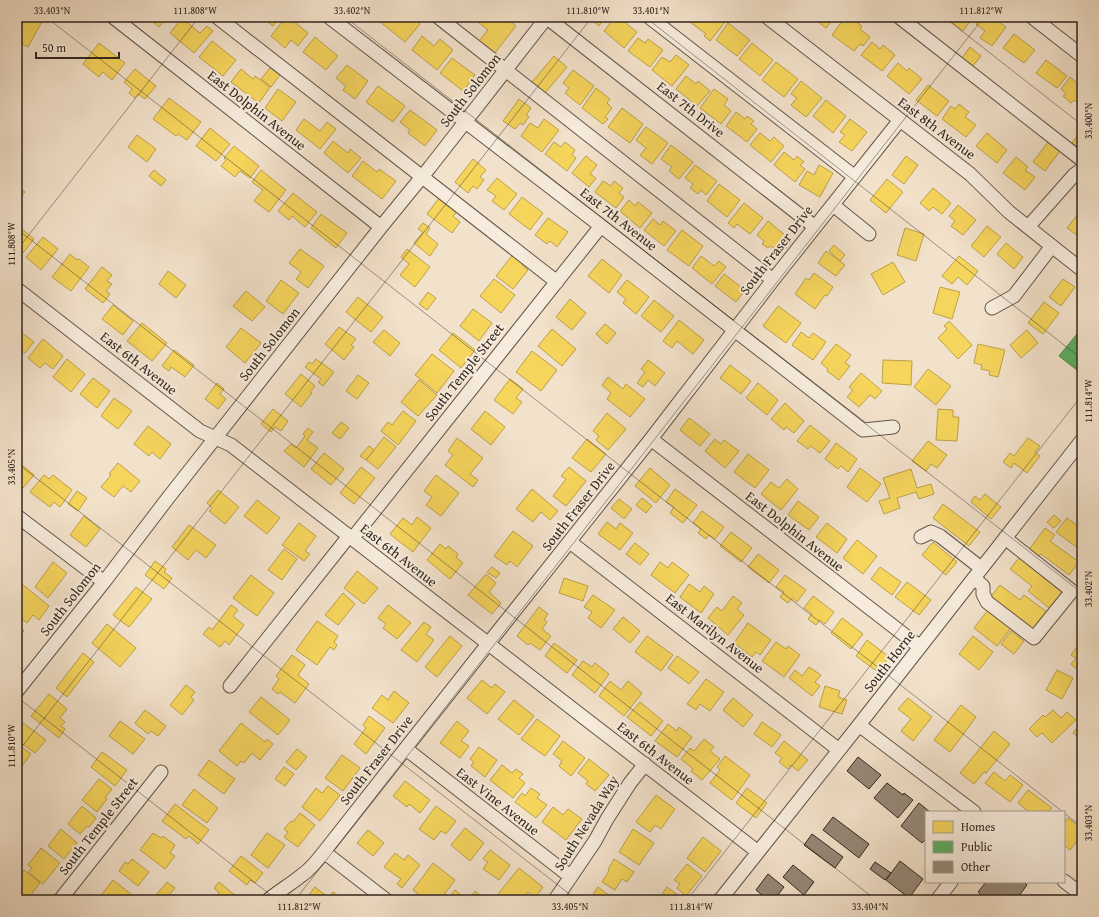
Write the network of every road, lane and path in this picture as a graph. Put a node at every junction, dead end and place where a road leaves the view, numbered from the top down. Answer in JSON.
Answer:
{"nodes":[{"id":1,"x":113,"y":17,"type":"edge"},
{"id":2,"x":217,"y":17,"type":"edge"},
{"id":3,"x":329,"y":17,"type":"edge"},
{"id":4,"x":438,"y":17,"type":"edge"},
{"id":5,"x":547,"y":17,"type":"edge"},
{"id":6,"x":649,"y":17,"type":"edge"},
{"id":7,"x":767,"y":17,"type":"edge"},
{"id":8,"x":899,"y":17,"type":"edge"},
{"id":9,"x":1032,"y":17,"type":"edge"},
{"id":10,"x":1082,"y":56,"type":"edge"},
{"id":11,"x":506,"y":70,"type":"junction"},
{"id":12,"x":900,"y":120,"type":"junction"},
{"id":13,"x":466,"y":122,"type":"junction"},
{"id":14,"x":1082,"y":160,"type":"edge"},
{"id":15,"x":1082,"y":169,"type":"edge"},
{"id":16,"x":423,"y":176,"type":"junction"},
{"id":17,"x":855,"y":177,"type":"junction"},
{"id":18,"x":833,"y":205,"type":"junction"},
{"id":19,"x":601,"y":226,"type":"junction"},
{"id":20,"x":381,"y":227,"type":"junction"},
{"id":21,"x":815,"y":227,"type":"junction"},
{"id":22,"x":1028,"y":227,"type":"junction"},
{"id":23,"x":869,"y":234,"type":"dead end"},
{"id":24,"x":1052,"y":246,"type":"junction"},
{"id":25,"x":1082,"y":270,"type":"edge"},
{"id":26,"x":773,"y":280,"type":"junction"},
{"id":27,"x":557,"y":282,"type":"junction"},
{"id":28,"x":17,"y":289,"type":"edge"},
{"id":29,"x":992,"y":308,"type":"dead end"},
{"id":30,"x":734,"y":330,"type":"junction"},
{"id":31,"x":893,"y":428,"type":"dead end"},
{"id":32,"x":216,"y":438,"type":"junction"},
{"id":33,"x":651,"y":440,"type":"junction"},
{"id":34,"x":1082,"y":440,"type":"edge"},
{"id":35,"x":17,"y":516,"type":"edge"},
{"id":36,"x":921,"y":537,"type":"dead end"},
{"id":37,"x":350,"y":538,"type":"junction"},
{"id":38,"x":1005,"y":538,"type":"junction"},
{"id":39,"x":570,"y":542,"type":"junction"},
{"id":40,"x":978,"y":573,"type":"junction"},
{"id":41,"x":104,"y":582,"type":"junction"},
{"id":42,"x":488,"y":644,"type":"junction"},
{"id":43,"x":920,"y":647,"type":"junction"},
{"id":44,"x":230,"y":686,"type":"dead end"},
{"id":45,"x":17,"y":690,"type":"edge"},
{"id":46,"x":859,"y":725,"type":"junction"},
{"id":47,"x":406,"y":749,"type":"junction"},
{"id":48,"x":839,"y":750,"type":"junction"},
{"id":49,"x":645,"y":764,"type":"junction"},
{"id":50,"x":161,"y":772,"type":"dead end"},
{"id":51,"x":973,"y":811,"type":"edge"},
{"id":52,"x":324,"y":852,"type":"junction"},
{"id":53,"x":758,"y":852,"type":"junction"},
{"id":54,"x":571,"y":878,"type":"junction"},
{"id":55,"x":1065,"y":882,"type":"edge"},
{"id":56,"x":950,"y":883,"type":"edge"},
{"id":57,"x":1082,"y":895,"type":"edge"},
{"id":58,"x":60,"y":900,"type":"edge"},
{"id":59,"x":268,"y":900,"type":"edge"},
{"id":60,"x":386,"y":900,"type":"edge"},
{"id":61,"x":555,"y":900,"type":"edge"},
{"id":62,"x":720,"y":900,"type":"edge"},
{"id":63,"x":937,"y":900,"type":"edge"}],
"edges":[{"from":1,"to":20,"type":"street","name":"East Dolphin Avenue"},
{"from":2,"to":16,"type":"street"},
{"from":3,"to":13,"type":"street","name":"East 7th Avenue"},
{"from":4,"to":11,"type":"street"},
{"from":5,"to":11,"type":"street","name":"South Solomon"},
{"from":5,"to":21,"type":"street","name":"East 7th Drive"},
{"from":6,"to":17,"type":"street"},
{"from":7,"to":12,"type":"street","name":"East 8th Avenue"},
{"from":8,"to":14,"type":"street"},
{"from":9,"to":10,"type":"street"},
{"from":11,"to":13,"type":"street","name":"South Solomon"},
{"from":11,"to":26,"type":"street"},
{"from":12,"to":17,"type":"street","name":"South Fraser Drive"},
{"from":12,"to":22,"type":"street","name":"East 8th Avenue"},
{"from":13,"to":16,"type":"street","name":"South Solomon"},
{"from":13,"to":19,"type":"street","name":"East 7th Avenue"},
{"from":15,"to":22,"type":"street"},
{"from":16,"to":20,"type":"street","name":"South Solomon"},
{"from":16,"to":27,"type":"street"},
{"from":17,"to":18,"type":"street","name":"South Fraser Drive"},
{"from":18,"to":21,"type":"street","name":"South Fraser Drive"},
{"from":18,"to":23,"type":"street"},
{"from":19,"to":27,"type":"street","name":"South Temple Street"},
{"from":19,"to":30,"type":"street","name":"East 7th Avenue"},
{"from":20,"to":32,"type":"street","name":"South Solomon"},
{"from":21,"to":26,"type":"street","name":"South Fraser Drive"},
{"from":22,"to":24,"type":"street","name":"East 8th Avenue"},
{"from":24,"to":25,"type":"street","name":"East 8th Avenue"},
{"from":24,"to":29,"type":"street"},
{"from":26,"to":30,"type":"street","name":"South Fraser Drive"},
{"from":27,"to":37,"type":"street","name":"South Temple Street"},
{"from":28,"to":32,"type":"street","name":"East 6th Avenue"},
{"from":30,"to":31,"type":"street","name":"East 7th Avenue"},
{"from":30,"to":33,"type":"street","name":"South Fraser Drive"},
{"from":32,"to":37,"type":"street","name":"East 6th Avenue"},
{"from":32,"to":41,"type":"street","name":"South Solomon"},
{"from":33,"to":39,"type":"street","name":"South Fraser Drive"},
{"from":33,"to":43,"type":"street","name":"East Dolphin Avenue"},
{"from":34,"to":38,"type":"street","name":"South Horne"},
{"from":35,"to":41,"type":"street"},
{"from":36,"to":40,"type":"street"},
{"from":37,"to":42,"type":"street","name":"East 6th Avenue"},
{"from":37,"to":44,"type":"street","name":"South Temple Street"},
{"from":38,"to":40,"type":"street","name":"South Horne"},
{"from":38,"to":40,"type":"street"},
{"from":39,"to":42,"type":"street","name":"South Fraser Drive"},
{"from":39,"to":48,"type":"street","name":"East Marilyn Avenue"},
{"from":40,"to":43,"type":"street","name":"South Horne"},
{"from":41,"to":45,"type":"street","name":"South Solomon"},
{"from":42,"to":47,"type":"street","name":"South Fraser Drive"},
{"from":42,"to":49,"type":"street","name":"East 6th Avenue"},
{"from":43,"to":46,"type":"street","name":"South Horne"},
{"from":46,"to":48,"type":"street","name":"South Horne"},
{"from":46,"to":51,"type":"street"},
{"from":47,"to":52,"type":"street","name":"South Fraser Drive"},
{"from":47,"to":54,"type":"street","name":"East Vine Avenue"},
{"from":48,"to":53,"type":"street","name":"South Horne"},
{"from":49,"to":53,"type":"street","name":"East 6th Avenue"},
{"from":49,"to":54,"type":"street","name":"South Nevada Way"},
{"from":50,"to":58,"type":"street","name":"South Temple Street"},
{"from":52,"to":59,"type":"street","name":"South Fraser Drive"},
{"from":52,"to":60,"type":"street"},
{"from":53,"to":62,"type":"street","name":"South Horne"},
{"from":54,"to":61,"type":"street","name":"South Nevada Way"},
{"from":55,"to":57,"type":"street"},
{"from":56,"to":63,"type":"street"}]}
